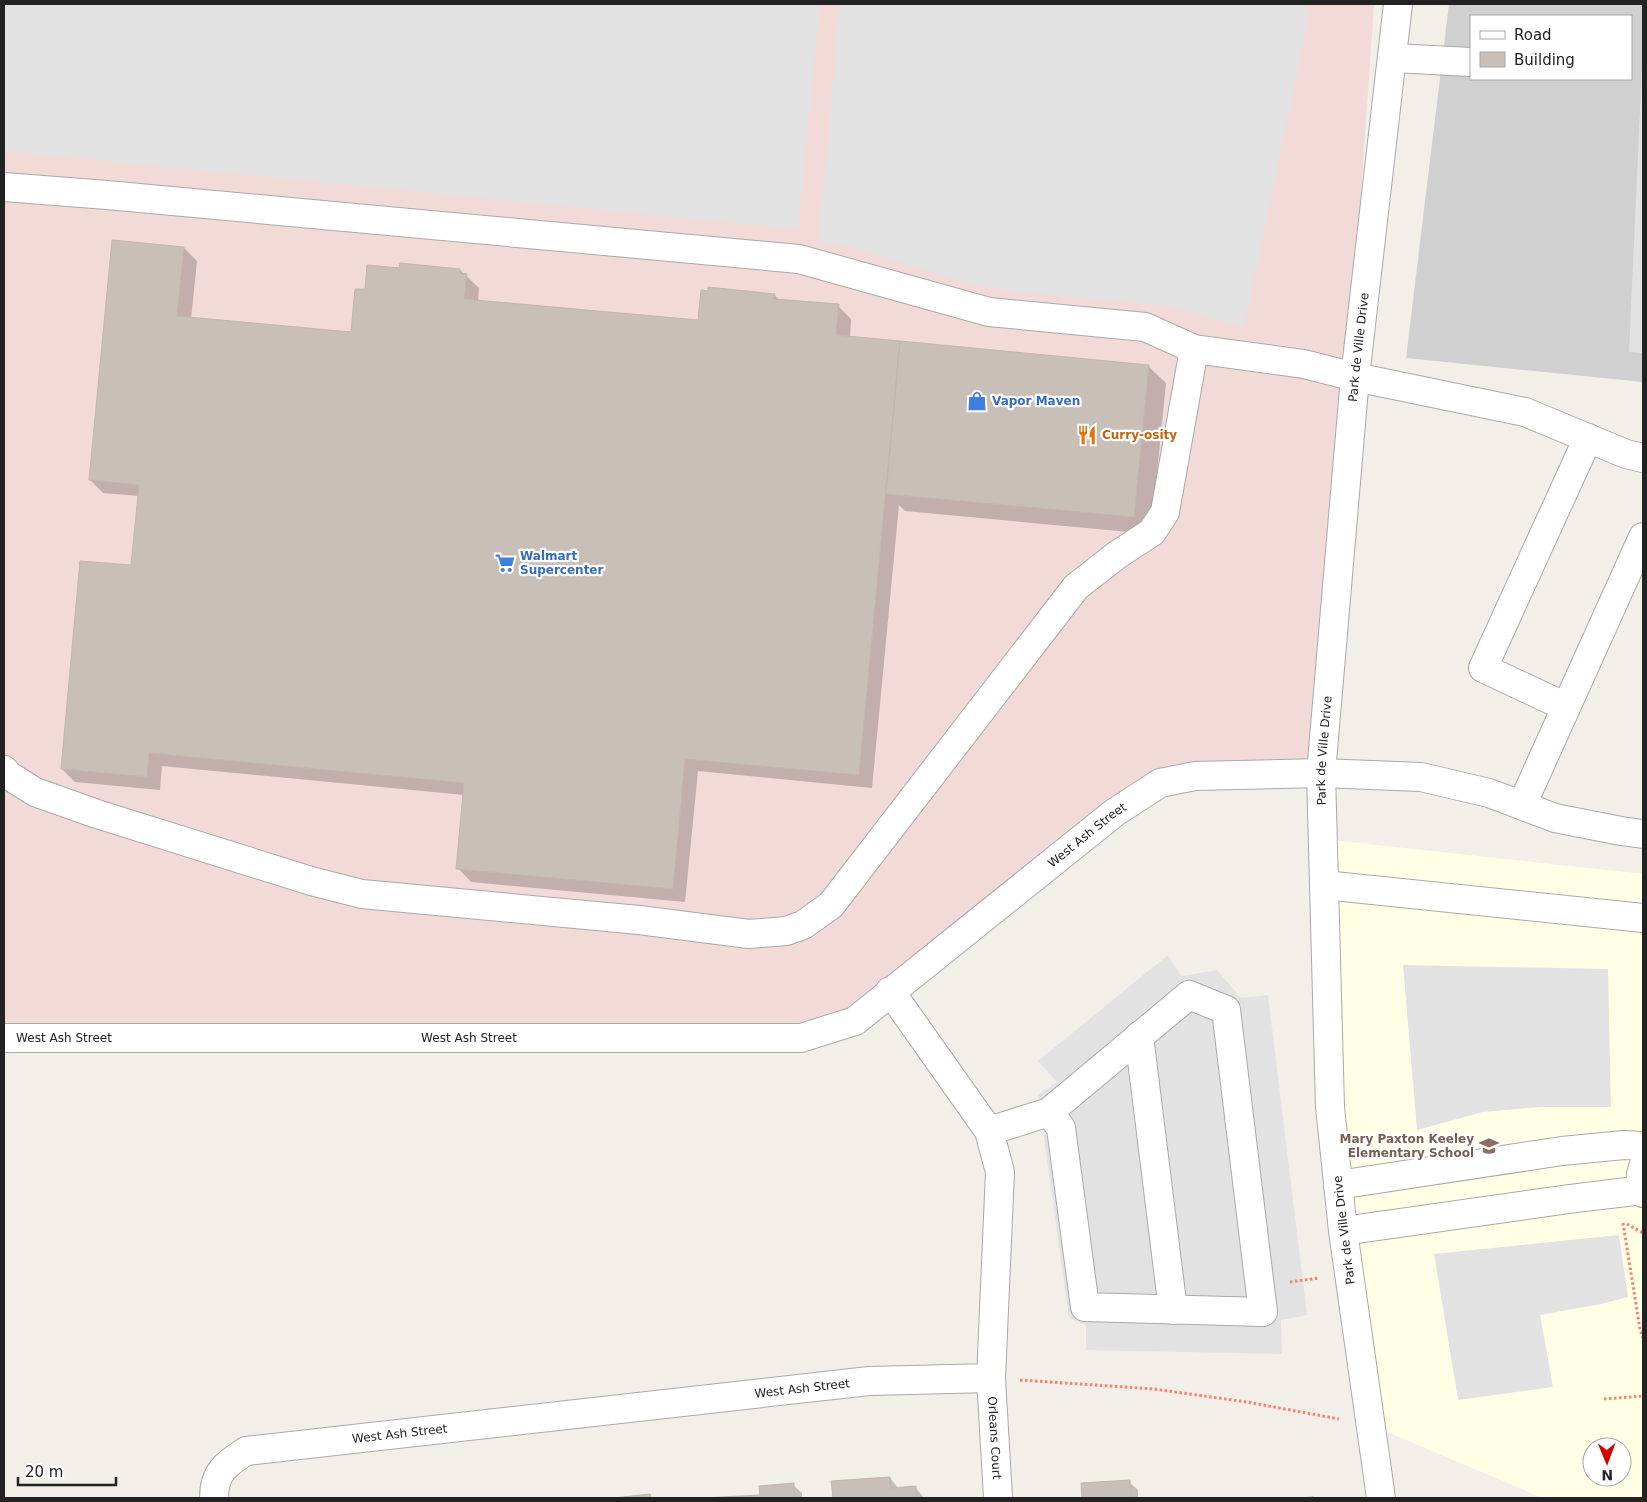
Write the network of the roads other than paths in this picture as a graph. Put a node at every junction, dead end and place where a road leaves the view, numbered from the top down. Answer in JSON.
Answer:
{"nodes":[{"id":1,"x":1398,"y":4,"type":"edge"},
{"id":2,"x":1393,"y":58,"type":"junction"},
{"id":3,"x":1470,"y":62,"type":"edge"},
{"id":4,"x":4,"y":187,"type":"edge"},
{"id":5,"x":1194,"y":349,"type":"junction"},
{"id":6,"x":1355,"y":377,"type":"junction"},
{"id":7,"x":1588,"y":438,"type":"junction"},
{"id":8,"x":1643,"y":458,"type":"edge"},
{"id":9,"x":1643,"y":536,"type":"edge"},
{"id":10,"x":1566,"y":707,"type":"junction"},
{"id":11,"x":4,"y":770,"type":"edge"},
{"id":12,"x":1321,"y":773,"type":"junction"},
{"id":13,"x":1522,"y":805,"type":"junction"},
{"id":14,"x":1643,"y":834,"type":"edge"},
{"id":15,"x":1324,"y":884,"type":"junction"},
{"id":16,"x":1643,"y":918,"type":"edge"},
{"id":17,"x":890,"y":991,"type":"junction"},
{"id":18,"x":1139,"y":1036,"type":"junction"},
{"id":19,"x":4,"y":1038,"type":"edge"},
{"id":20,"x":1048,"y":1112,"type":"junction"},
{"id":21,"x":989,"y":1131,"type":"junction"},
{"id":22,"x":1643,"y":1146,"type":"edge"},
{"id":23,"x":1643,"y":1167,"type":"edge"},
{"id":24,"x":1338,"y":1185,"type":"junction"},
{"id":25,"x":1643,"y":1191,"type":"edge"},
{"id":26,"x":1343,"y":1231,"type":"junction"},
{"id":27,"x":1173,"y":1310,"type":"junction"},
{"id":28,"x":992,"y":1378,"type":"junction"},
{"id":29,"x":214,"y":1493,"type":"edge"},
{"id":30,"x":998,"y":1498,"type":"edge"},
{"id":31,"x":1381,"y":1498,"type":"edge"}],
"edges":[{"from":1,"to":2,"type":"street","name":"Park de Ville Drive"},
{"from":2,"to":3,"type":"street"},
{"from":2,"to":6,"type":"street","name":"Park de Ville Drive"},
{"from":4,"to":5,"type":"street"},
{"from":5,"to":6,"type":"street"},
{"from":5,"to":11,"type":"street"},
{"from":6,"to":7,"type":"street"},
{"from":6,"to":12,"type":"street","name":"Park de Ville Drive"},
{"from":7,"to":8,"type":"street"},
{"from":7,"to":10,"type":"street"},
{"from":9,"to":10,"type":"street"},
{"from":10,"to":13,"type":"street"},
{"from":12,"to":13,"type":"street","name":"West Ash Street"},
{"from":12,"to":15,"type":"street","name":"Park de Ville Drive"},
{"from":12,"to":17,"type":"street","name":"West Ash Street"},
{"from":13,"to":14,"type":"street","name":"West Ash Street"},
{"from":15,"to":16,"type":"street"},
{"from":15,"to":24,"type":"street","name":"Park de Ville Drive"},
{"from":17,"to":19,"type":"street","name":"West Ash Street"},
{"from":17,"to":21,"type":"street"},
{"from":18,"to":20,"type":"street"},
{"from":18,"to":27,"type":"street"},
{"from":18,"to":27,"type":"street"},
{"from":20,"to":21,"type":"street"},
{"from":20,"to":27,"type":"street"},
{"from":21,"to":28,"type":"street"},
{"from":22,"to":24,"type":"street"},
{"from":23,"to":25,"type":"street"},
{"from":24,"to":26,"type":"street","name":"Park de Ville Drive"},
{"from":25,"to":26,"type":"street"},
{"from":26,"to":31,"type":"street","name":"Park de Ville Drive"},
{"from":28,"to":29,"type":"street","name":"West Ash Street"},
{"from":28,"to":30,"type":"street","name":"Orleans Court"}]}
